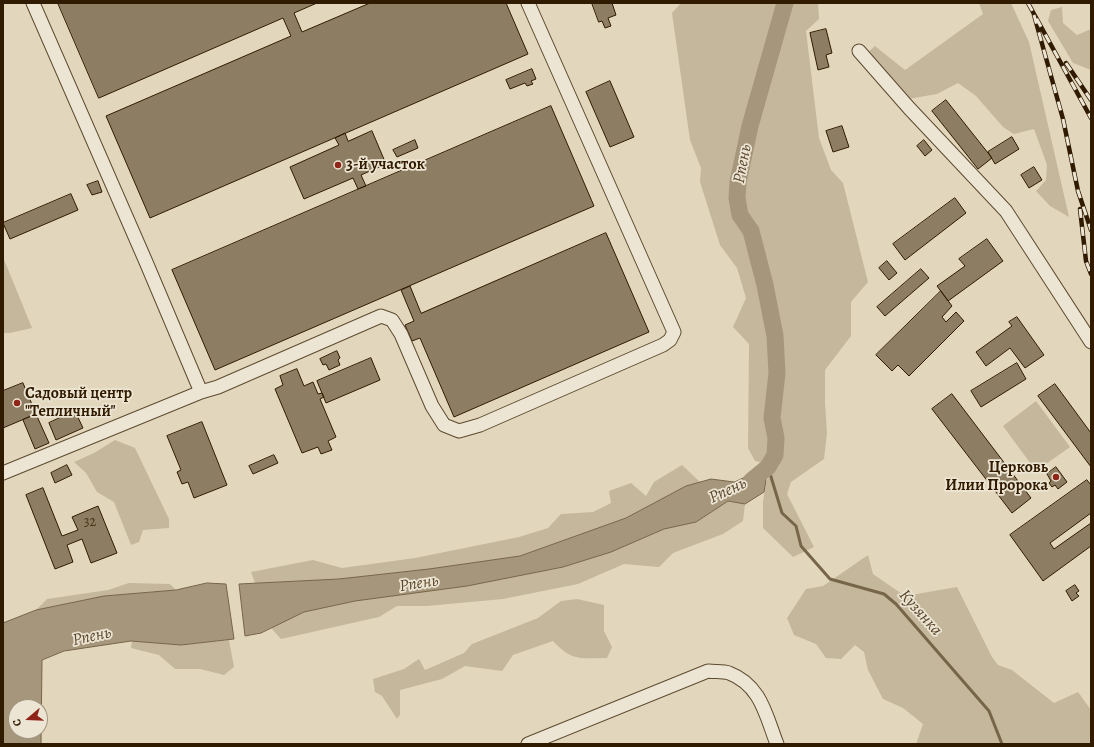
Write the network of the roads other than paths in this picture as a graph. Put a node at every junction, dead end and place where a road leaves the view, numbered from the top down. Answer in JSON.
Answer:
{"nodes":[{"id":1,"x":32,"y":3,"type":"edge"},
{"id":2,"x":528,"y":3,"type":"edge"},
{"id":3,"x":859,"y":51,"type":"dead end"},
{"id":4,"x":1091,"y":342,"type":"edge"},
{"id":5,"x":201,"y":392,"type":"junction"},
{"id":6,"x":3,"y":473,"type":"edge"},
{"id":7,"x":528,"y":744,"type":"edge"},
{"id":8,"x":777,"y":744,"type":"edge"}],
"edges":[{"from":1,"to":5,"type":"lane"},
{"from":2,"to":5,"type":"lane"},
{"from":3,"to":4,"type":"lane"},
{"from":5,"to":6,"type":"lane"},
{"from":7,"to":8,"type":"lane"}]}
